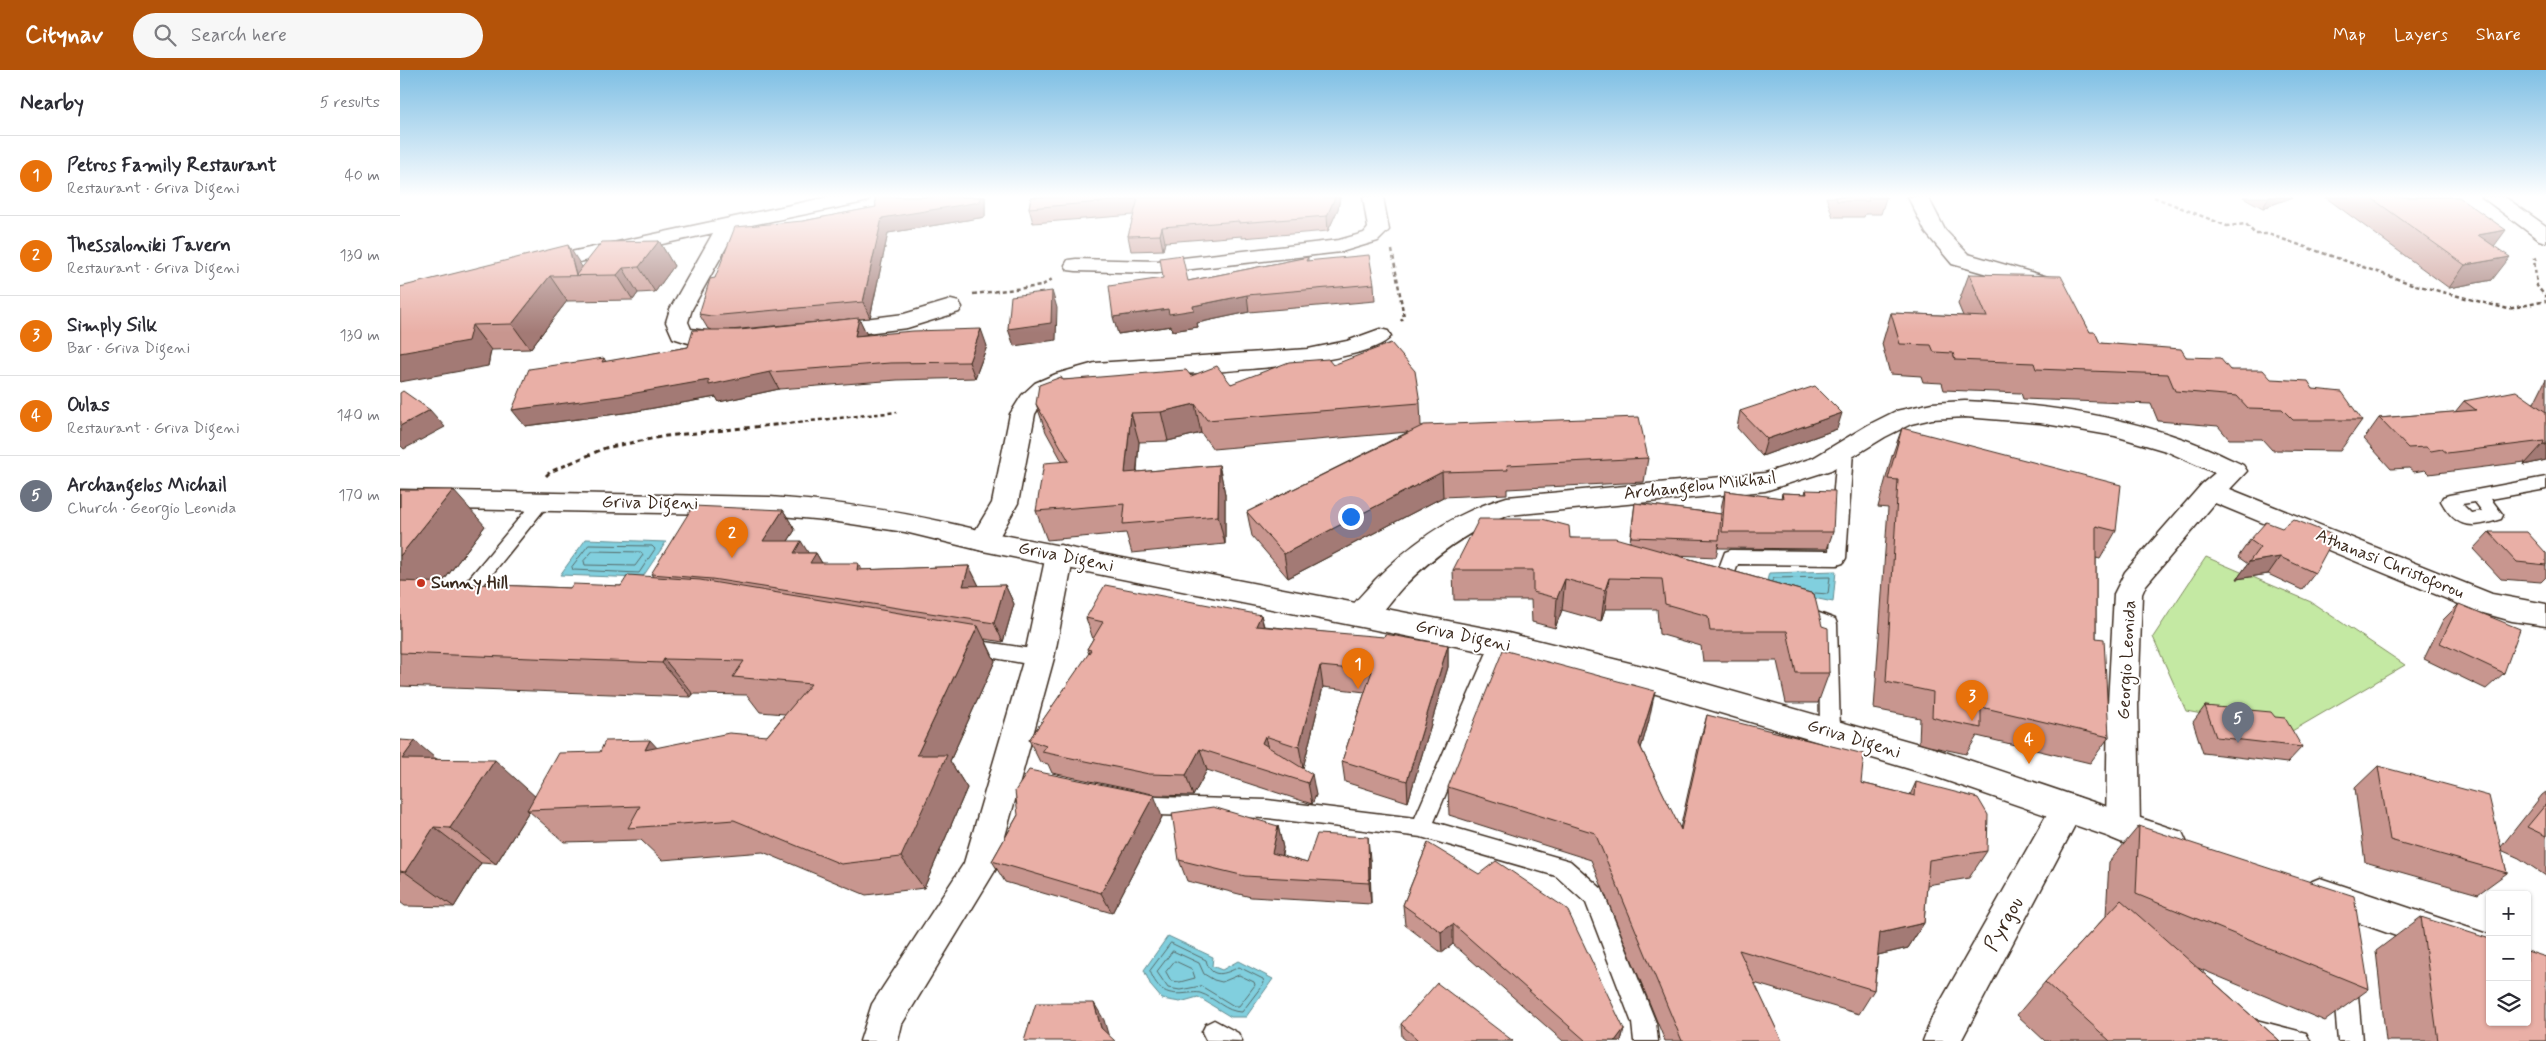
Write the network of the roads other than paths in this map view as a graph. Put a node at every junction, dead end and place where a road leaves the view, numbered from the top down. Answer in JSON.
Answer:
{"nodes":[{"id":1,"x":641,"y":242,"type":"edge"},
{"id":2,"x":718,"y":242,"type":"edge"},
{"id":3,"x":1358,"y":242,"type":"edge"},
{"id":4,"x":1945,"y":242,"type":"edge"},
{"id":5,"x":1076,"y":265,"type":"road end"},
{"id":6,"x":516,"y":270,"type":"edge"},
{"id":7,"x":2040,"y":282,"type":"edge"},
{"id":8,"x":951,"y":307,"type":"road end"},
{"id":9,"x":806,"y":333,"type":"edge"},
{"id":10,"x":1380,"y":336,"type":"road end"},
{"id":11,"x":749,"y":338,"type":"edge"},
{"id":12,"x":1845,"y":451,"type":"junction"},
{"id":13,"x":2223,"y":481,"type":"junction"},
{"id":14,"x":2546,"y":483,"type":"edge"},
{"id":15,"x":2479,"y":496,"type":"dead end"},
{"id":16,"x":400,"y":499,"type":"edge"},
{"id":17,"x":534,"y":502,"type":"junction"},
{"id":18,"x":983,"y":541,"type":"junction"},
{"id":19,"x":1060,"y":555,"type":"junction"},
{"id":20,"x":1748,"y":594,"type":"edge"},
{"id":21,"x":493,"y":595,"type":"edge"},
{"id":22,"x":1784,"y":607,"type":"edge"},
{"id":23,"x":2546,"y":615,"type":"edge"},
{"id":24,"x":1360,"y":616,"type":"junction"},
{"id":25,"x":951,"y":644,"type":"edge"},
{"id":26,"x":1500,"y":644,"type":"junction"},
{"id":27,"x":1039,"y":658,"type":"junction"},
{"id":28,"x":1830,"y":731,"type":"junction"},
{"id":29,"x":1119,"y":798,"type":"edge"},
{"id":30,"x":2068,"y":808,"type":"junction"},
{"id":31,"x":1421,"y":828,"type":"junction"},
{"id":32,"x":2123,"y":828,"type":"junction"},
{"id":33,"x":2198,"y":853,"type":"edge"},
{"id":34,"x":2291,"y":884,"type":"edge"},
{"id":35,"x":2486,"y":951,"type":"edge"},
{"id":36,"x":2343,"y":966,"type":"edge"},
{"id":37,"x":2230,"y":1026,"type":"edge"},
{"id":38,"x":879,"y":1041,"type":"edge"},
{"id":39,"x":1646,"y":1041,"type":"edge"},
{"id":40,"x":1942,"y":1041,"type":"edge"},
{"id":41,"x":2298,"y":1041,"type":"edge"},
{"id":42,"x":2350,"y":1041,"type":"edge"}],
"edges":[{"from":1,"to":6,"type":"street"},
{"from":2,"to":11,"type":"street"},
{"from":3,"to":5,"type":"street"},
{"from":4,"to":7,"type":"street"},
{"from":8,"to":9,"type":"street"},
{"from":10,"to":18,"type":"street"},
{"from":12,"to":13,"type":"street","name":"Archangelou Mikhail"},
{"from":12,"to":20,"type":"lane"},
{"from":12,"to":24,"type":"street","name":"Archangelou Mikhail"},
{"from":13,"to":23,"type":"street","name":"Athanasi Christoforou"},
{"from":13,"to":32,"type":"street","name":"Georgio Leonida"},
{"from":14,"to":15,"type":"lane"},
{"from":16,"to":17,"type":"street","name":"Griva Digeni"},
{"from":17,"to":18,"type":"street","name":"Griva Digeni"},
{"from":17,"to":21,"type":"lane"},
{"from":18,"to":19,"type":"street","name":"Griva Digeni"},
{"from":19,"to":24,"type":"street","name":"Griva Digeni"},
{"from":19,"to":27,"type":"street"},
{"from":22,"to":28,"type":"lane"},
{"from":24,"to":26,"type":"street","name":"Griva Digeni"},
{"from":25,"to":27,"type":"lane"},
{"from":26,"to":28,"type":"street","name":"Griva Digeni"},
{"from":26,"to":31,"type":"lane"},
{"from":27,"to":38,"type":"street"},
{"from":28,"to":30,"type":"street","name":"Griva Digeni"},
{"from":29,"to":31,"type":"lane"},
{"from":30,"to":32,"type":"street","name":"Griva Digeni"},
{"from":30,"to":40,"type":"street","name":"Pyrgou"},
{"from":31,"to":39,"type":"lane"},
{"from":32,"to":33,"type":"street","name":"Griva Digeni"},
{"from":34,"to":35,"type":"street"},
{"from":36,"to":42,"type":"lane"},
{"from":37,"to":41,"type":"lane"}]}
